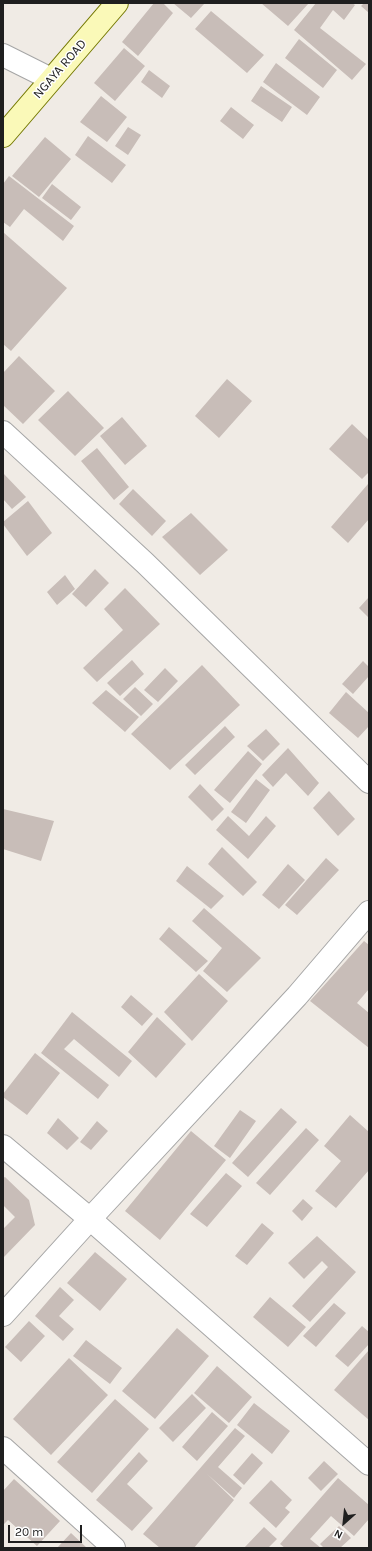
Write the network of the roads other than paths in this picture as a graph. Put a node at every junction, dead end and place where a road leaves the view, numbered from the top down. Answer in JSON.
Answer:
{"nodes":[{"id":1,"x":117,"y":3,"type":"edge"},
{"id":2,"x":3,"y":55,"type":"edge"},
{"id":3,"x":51,"y":79,"type":"junction"},
{"id":4,"x":3,"y":136,"type":"edge"},
{"id":5,"x":3,"y":432,"type":"edge"},
{"id":6,"x":369,"y":782,"type":"edge"},
{"id":7,"x":369,"y":912,"type":"edge"},
{"id":8,"x":3,"y":1146,"type":"edge"},
{"id":9,"x":90,"y":1219,"type":"junction"},
{"id":10,"x":3,"y":1315,"type":"edge"},
{"id":11,"x":4,"y":1452,"type":"edge"},
{"id":12,"x":369,"y":1464,"type":"edge"},
{"id":13,"x":114,"y":1548,"type":"edge"}],
"edges":[{"from":1,"to":3,"type":"street","name":"NGAYA ROAD"},
{"from":2,"to":3,"type":"street"},
{"from":3,"to":4,"type":"street","name":"NGAYA ROAD"},
{"from":5,"to":6,"type":"street"},
{"from":7,"to":9,"type":"street"},
{"from":8,"to":9,"type":"street"},
{"from":9,"to":10,"type":"street"},
{"from":9,"to":12,"type":"street"},
{"from":11,"to":13,"type":"street"}]}
